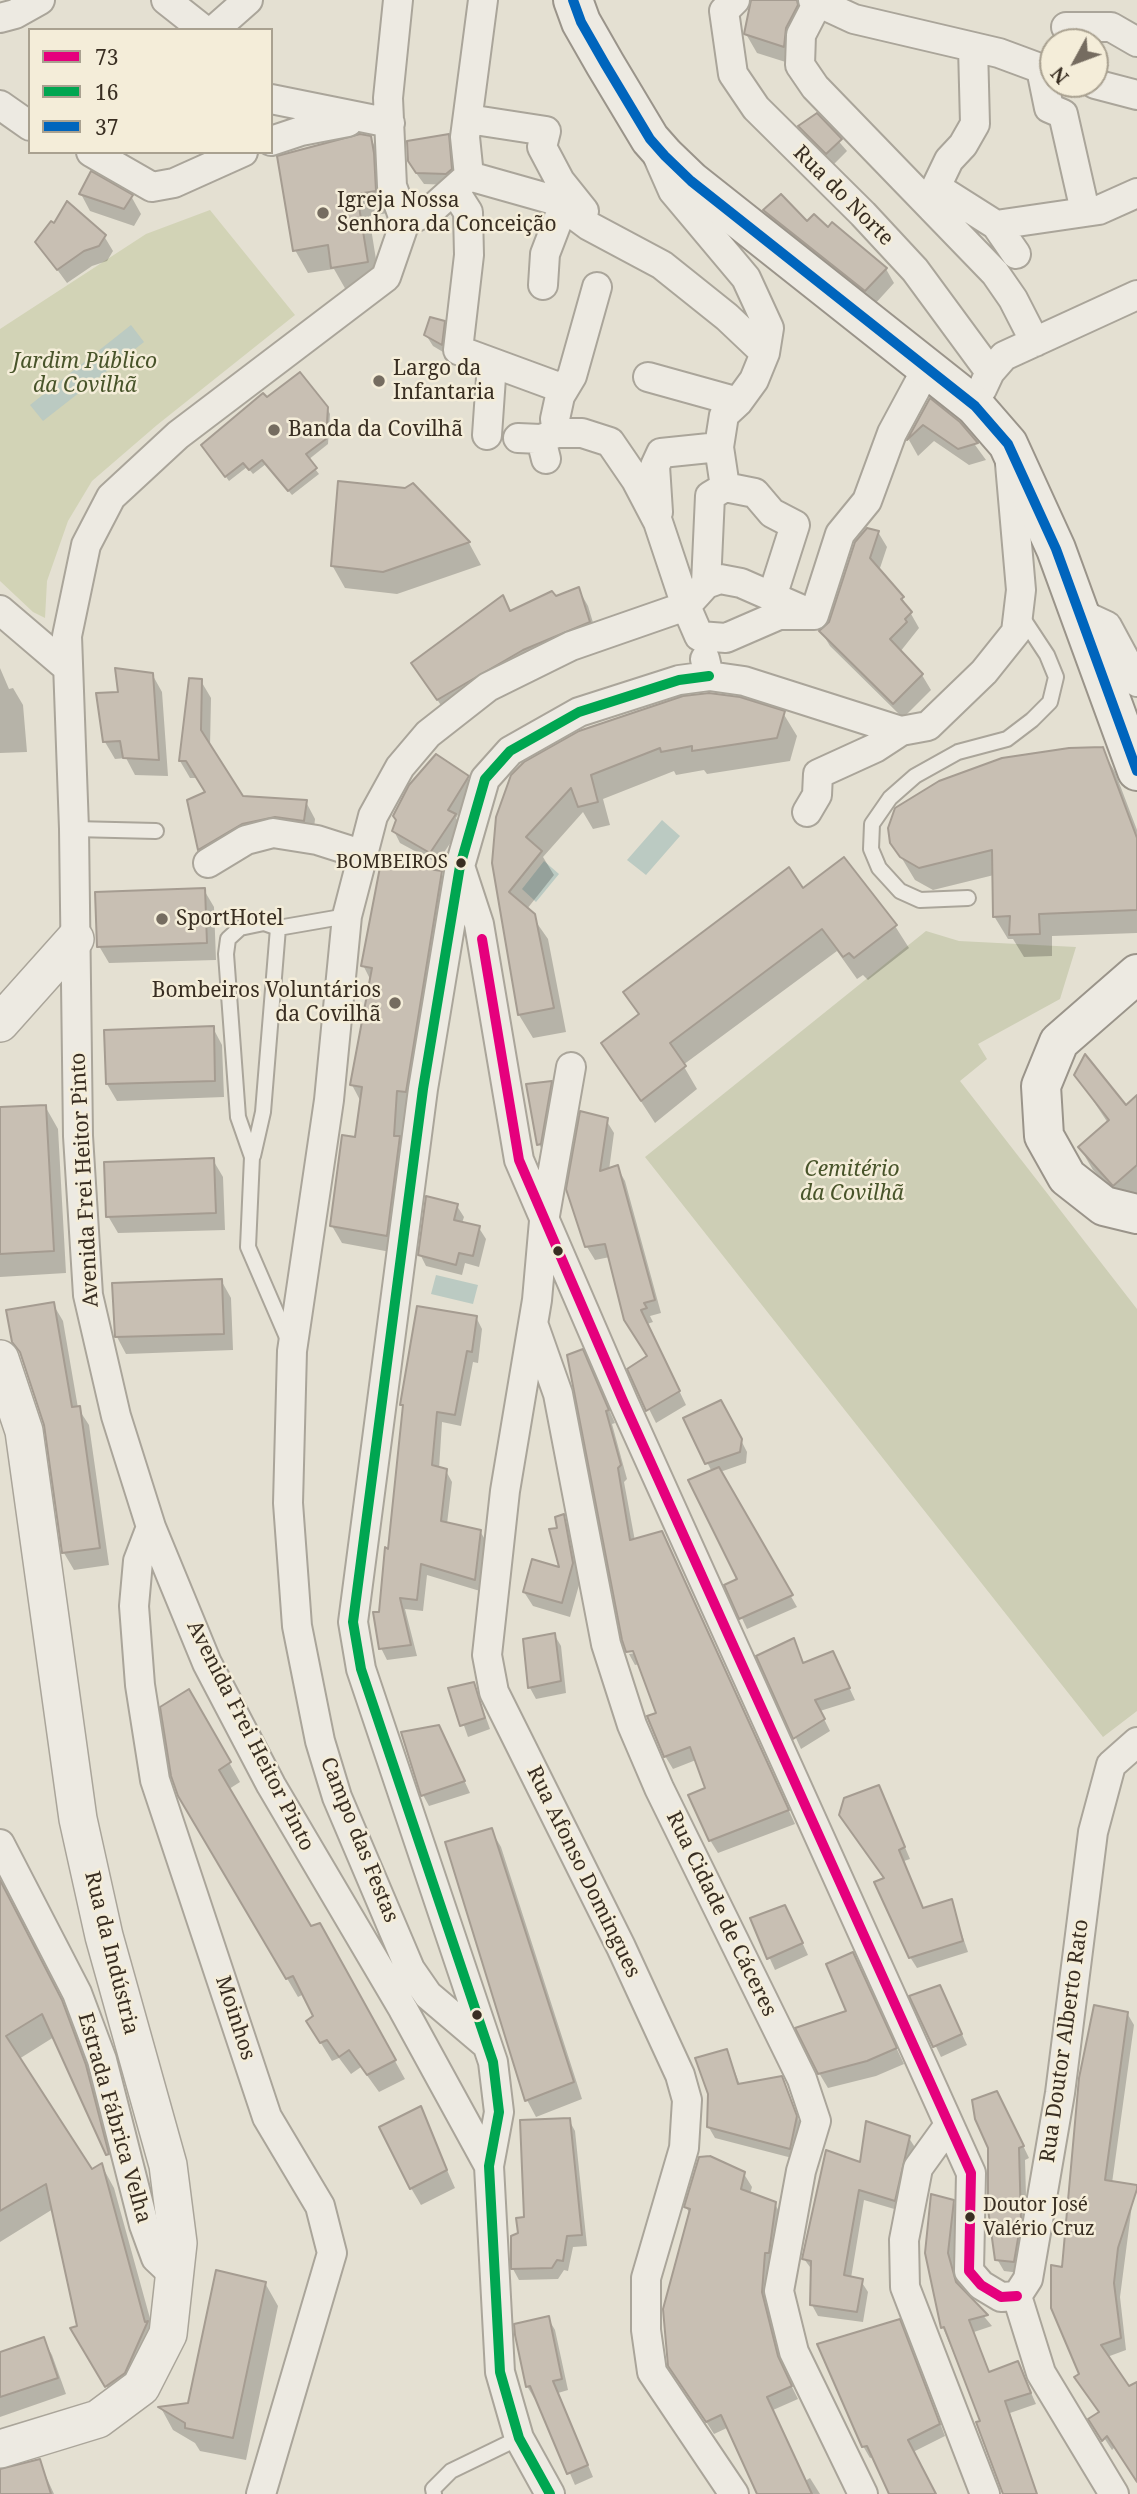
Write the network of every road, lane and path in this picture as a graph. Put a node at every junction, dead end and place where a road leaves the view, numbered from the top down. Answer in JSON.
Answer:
{"nodes":[{"id":1,"x":8,"y":0,"type":"edge"},
{"id":2,"x":40,"y":0,"type":"edge"},
{"id":3,"x":166,"y":0,"type":"edge"},
{"id":4,"x":248,"y":0,"type":"edge"},
{"id":5,"x":398,"y":0,"type":"edge"},
{"id":6,"x":483,"y":0,"type":"edge"},
{"id":7,"x":573,"y":0,"type":"edge"},
{"id":8,"x":816,"y":1,"type":"edge"},
{"id":9,"x":729,"y":5,"type":"edge"},
{"id":10,"x":0,"y":12,"type":"edge"},
{"id":11,"x":0,"y":18,"type":"edge"},
{"id":12,"x":1066,"y":27,"type":"dead end"},
{"id":13,"x":201,"y":28,"type":"edge"},
{"id":14,"x":216,"y":28,"type":"edge"},
{"id":15,"x":1137,"y":42,"type":"edge"},
{"id":16,"x":973,"y":47,"type":"junction"},
{"id":17,"x":1039,"y":68,"type":"edge"},
{"id":18,"x":1109,"y":88,"type":"edge"},
{"id":19,"x":1137,"y":95,"type":"edge"},
{"id":20,"x":1048,"y":98,"type":"edge"},
{"id":21,"x":273,"y":99,"type":"edge"},
{"id":22,"x":0,"y":105,"type":"edge"},
{"id":23,"x":381,"y":113,"type":"junction"},
{"id":24,"x":468,"y":119,"type":"junction"},
{"id":25,"x":28,"y":125,"type":"edge"},
{"id":26,"x":650,"y":139,"type":"junction"},
{"id":27,"x":273,"y":140,"type":"edge"},
{"id":28,"x":94,"y":154,"type":"edge"},
{"id":29,"x":239,"y":154,"type":"edge"},
{"id":30,"x":462,"y":183,"type":"junction"},
{"id":31,"x":1137,"y":192,"type":"edge"},
{"id":32,"x":563,"y":207,"type":"junction"},
{"id":33,"x":1085,"y":211,"type":"junction"},
{"id":34,"x":405,"y":222,"type":"junction"},
{"id":35,"x":996,"y":225,"type":"junction"},
{"id":36,"x":601,"y":232,"type":"junction"},
{"id":37,"x":1016,"y":254,"type":"dead end"},
{"id":38,"x":542,"y":285,"type":"dead end"},
{"id":39,"x":597,"y":287,"type":"dead end"},
{"id":40,"x":1137,"y":295,"type":"edge"},
{"id":41,"x":1034,"y":342,"type":"junction"},
{"id":42,"x":765,"y":353,"type":"junction"},
{"id":43,"x":492,"y":363,"type":"junction"},
{"id":44,"x":927,"y":368,"type":"junction"},
{"id":45,"x":990,"y":372,"type":"junction"},
{"id":46,"x":648,"y":377,"type":"dead end"},
{"id":47,"x":564,"y":389,"type":"junction"},
{"id":48,"x":738,"y":402,"type":"junction"},
{"id":49,"x":975,"y":406,"type":"junction"},
{"id":50,"x":486,"y":435,"type":"dead end"},
{"id":51,"x":1008,"y":444,"type":"junction"},
{"id":52,"x":719,"y":447,"type":"junction"},
{"id":53,"x":725,"y":487,"type":"junction"},
{"id":54,"x":658,"y":522,"type":"junction"},
{"id":55,"x":706,"y":584,"type":"junction"},
{"id":56,"x":772,"y":597,"type":"junction"},
{"id":57,"x":686,"y":606,"type":"junction"},
{"id":58,"x":0,"y":610,"type":"edge"},
{"id":59,"x":1018,"y":611,"type":"junction"},
{"id":60,"x":1079,"y":612,"type":"junction"},
{"id":61,"x":814,"y":615,"type":"junction"},
{"id":62,"x":699,"y":636,"type":"junction"},
{"id":63,"x":68,"y":668,"type":"junction"},
{"id":64,"x":709,"y":676,"type":"junction"},
{"id":65,"x":1137,"y":682,"type":"edge"},
{"id":66,"x":901,"y":731,"type":"junction"},
{"id":67,"x":1137,"y":771,"type":"edge"},
{"id":68,"x":807,"y":813,"type":"dead end"},
{"id":69,"x":74,"y":829,"type":"junction"},
{"id":70,"x":156,"y":831,"type":"dead end"},
{"id":71,"x":361,"y":854,"type":"junction"},
{"id":72,"x":208,"y":863,"type":"dead end"},
{"id":73,"x":460,"y":866,"type":"junction"},
{"id":74,"x":968,"y":898,"type":"dead end"},
{"id":75,"x":347,"y":916,"type":"junction"},
{"id":76,"x":278,"y":928,"type":"junction"},
{"id":77,"x":75,"y":939,"type":"junction"},
{"id":78,"x":1137,"y":974,"type":"edge"},
{"id":79,"x":0,"y":1023,"type":"edge"},
{"id":80,"x":571,"y":1068,"type":"dead end"},
{"id":81,"x":252,"y":1157,"type":"junction"},
{"id":82,"x":1137,"y":1214,"type":"edge"},
{"id":83,"x":544,"y":1221,"type":"junction"},
{"id":84,"x":534,"y":1323,"type":"junction"},
{"id":85,"x":292,"y":1351,"type":"junction"},
{"id":86,"x":0,"y":1359,"type":"edge"},
{"id":87,"x":151,"y":1527,"type":"junction"},
{"id":88,"x":1137,"y":1742,"type":"edge"},
{"id":89,"x":0,"y":1844,"type":"edge"},
{"id":90,"x":487,"y":2045,"type":"junction"},
{"id":91,"x":949,"y":2125,"type":"junction"},
{"id":92,"x":488,"y":2166,"type":"junction"},
{"id":93,"x":175,"y":2276,"type":"junction"},
{"id":94,"x":1017,"y":2296,"type":"junction"},
{"id":95,"x":519,"y":2438,"type":"junction"},
{"id":96,"x":0,"y":2449,"type":"edge"},
{"id":97,"x":261,"y":2494,"type":"edge"},
{"id":98,"x":434,"y":2494,"type":"edge"},
{"id":99,"x":550,"y":2494,"type":"edge"},
{"id":100,"x":734,"y":2494,"type":"edge"},
{"id":101,"x":863,"y":2494,"type":"edge"},
{"id":102,"x":985,"y":2494,"type":"edge"},
{"id":103,"x":1114,"y":2494,"type":"edge"}],
"edges":[{"from":1,"to":10,"type":"street"},
{"from":2,"to":11,"type":"street"},
{"from":3,"to":13,"type":"street"},
{"from":4,"to":14,"type":"street"},
{"from":5,"to":23,"type":"street"},
{"from":6,"to":24,"type":"street"},
{"from":7,"to":26,"type":"main road"},
{"from":8,"to":16,"type":"street"},
{"from":8,"to":41,"type":"street"},
{"from":9,"to":45,"type":"street","name":"Rua do Norte"},
{"from":12,"to":15,"type":"street"},
{"from":16,"to":17,"type":"street"},
{"from":16,"to":35,"type":"street"},
{"from":18,"to":19,"type":"street"},
{"from":20,"to":33,"type":"street"},
{"from":21,"to":23,"type":"street"},
{"from":22,"to":25,"type":"street"},
{"from":23,"to":27,"type":"street"},
{"from":23,"to":34,"type":"street"},
{"from":24,"to":30,"type":"street"},
{"from":24,"to":36,"type":"street"},
{"from":26,"to":42,"type":"street"},
{"from":26,"to":44,"type":"main road"},
{"from":28,"to":29,"type":"street"},
{"from":30,"to":32,"type":"street"},
{"from":30,"to":34,"type":"street"},
{"from":30,"to":43,"type":"street"},
{"from":31,"to":33,"type":"street"},
{"from":32,"to":36,"type":"street"},
{"from":32,"to":38,"type":"street"},
{"from":33,"to":35,"type":"street"},
{"from":34,"to":63,"type":"street","name":"Avenida Frei Heitor Pinto"},
{"from":35,"to":37,"type":"street"},
{"from":36,"to":42,"type":"street"},
{"from":39,"to":47,"type":"street"},
{"from":40,"to":41,"type":"street"},
{"from":41,"to":45,"type":"street"},
{"from":42,"to":48,"type":"street"},
{"from":43,"to":47,"type":"street"},
{"from":43,"to":50,"type":"street"},
{"from":44,"to":49,"type":"main road"},
{"from":44,"to":61,"type":"street"},
{"from":45,"to":49,"type":"street"},
{"from":46,"to":48,"type":"street"},
{"from":47,"to":54,"type":"street"},
{"from":48,"to":52,"type":"street"},
{"from":49,"to":51,"type":"main road"},
{"from":51,"to":59,"type":"street"},
{"from":51,"to":60,"type":"main road"},
{"from":52,"to":53,"type":"street"},
{"from":52,"to":54,"type":"street"},
{"from":53,"to":55,"type":"street"},
{"from":53,"to":56,"type":"street"},
{"from":54,"to":57,"type":"street"},
{"from":55,"to":56,"type":"street"},
{"from":55,"to":57,"type":"street"},
{"from":56,"to":61,"type":"street"},
{"from":57,"to":62,"type":"street"},
{"from":57,"to":71,"type":"street","name":"Campo das Festas"},
{"from":58,"to":63,"type":"street"},
{"from":59,"to":66,"type":"street"},
{"from":59,"to":74,"type":"lane"},
{"from":60,"to":65,"type":"street"},
{"from":60,"to":67,"type":"main road"},
{"from":61,"to":62,"type":"street"},
{"from":62,"to":64,"type":"street"},
{"from":63,"to":69,"type":"street","name":"Avenida Frei Heitor Pinto"},
{"from":64,"to":66,"type":"street"},
{"from":64,"to":73,"type":"street"},
{"from":66,"to":68,"type":"street"},
{"from":69,"to":70,"type":"lane"},
{"from":69,"to":77,"type":"street","name":"Avenida Frei Heitor Pinto"},
{"from":71,"to":72,"type":"street"},
{"from":71,"to":75,"type":"street","name":"Campo das Festas"},
{"from":73,"to":83,"type":"street"},
{"from":73,"to":90,"type":"street"},
{"from":75,"to":76,"type":"lane"},
{"from":75,"to":85,"type":"street","name":"Campo das Festas"},
{"from":76,"to":81,"type":"lane"},
{"from":76,"to":81,"type":"lane"},
{"from":77,"to":79,"type":"street"},
{"from":77,"to":87,"type":"street","name":"Avenida Frei Heitor Pinto"},
{"from":78,"to":82,"type":"main road"},
{"from":80,"to":83,"type":"street","name":"Rua Afonso Domingues"},
{"from":81,"to":85,"type":"lane"},
{"from":83,"to":84,"type":"street","name":"Rua Afonso Domingues"},
{"from":83,"to":91,"type":"street"},
{"from":84,"to":100,"type":"street","name":"Rua Afonso Domingues"},
{"from":84,"to":101,"type":"street","name":"Rua Cidade de Cáceres"},
{"from":85,"to":90,"type":"street","name":"Campo das Festas"},
{"from":86,"to":93,"type":"street","name":"Rua da Indústria"},
{"from":87,"to":92,"type":"street","name":"Avenida Frei Heitor Pinto"},
{"from":87,"to":97,"type":"street","name":"Moinhos"},
{"from":88,"to":94,"type":"street","name":"Rua Doutor Alberto Rato"},
{"from":89,"to":93,"type":"street","name":"Estrada Fábrica Velha"},
{"from":90,"to":92,"type":"street"},
{"from":91,"to":94,"type":"street"},
{"from":91,"to":102,"type":"street"},
{"from":92,"to":95,"type":"street"},
{"from":93,"to":96,"type":"street","name":"Rua da Indústria"},
{"from":94,"to":103,"type":"street"},
{"from":95,"to":98,"type":"lane"},
{"from":95,"to":99,"type":"street"}]}
